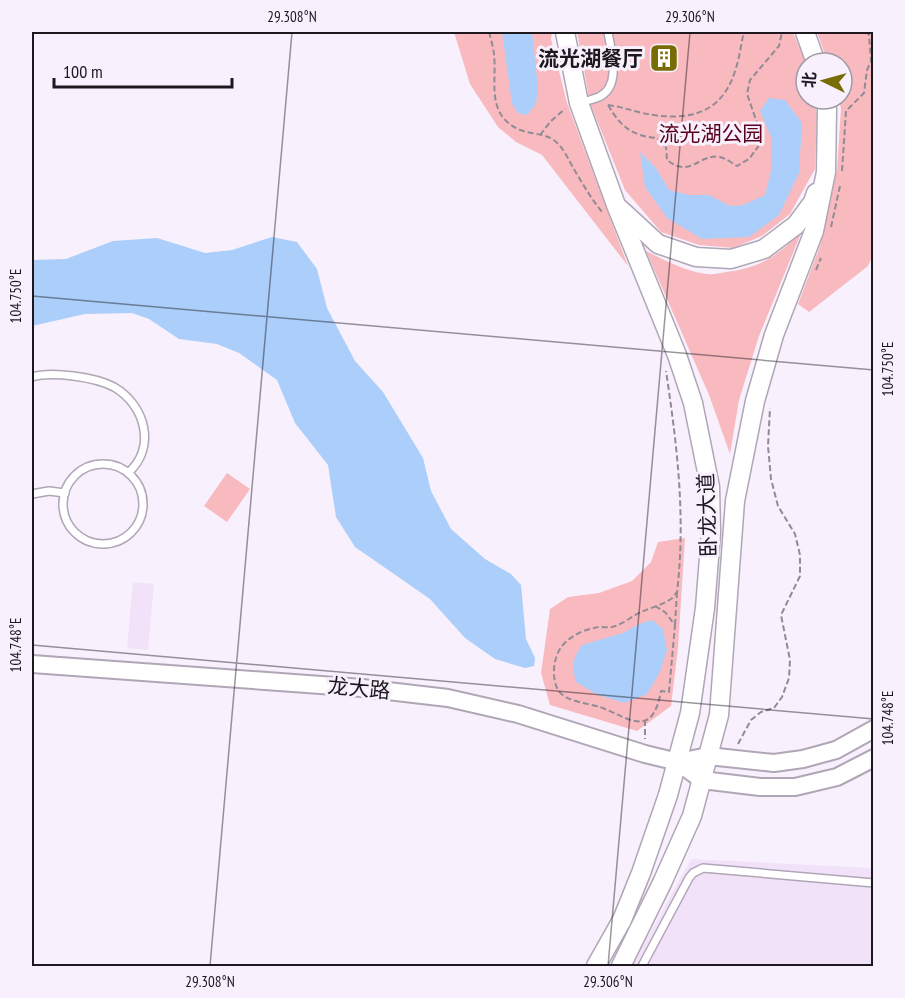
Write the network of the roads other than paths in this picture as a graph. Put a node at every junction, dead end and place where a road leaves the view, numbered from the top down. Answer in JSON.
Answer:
{"nodes":[{"id":1,"x":565,"y":32,"type":"edge"},
{"id":2,"x":608,"y":32,"type":"edge"},
{"id":3,"x":805,"y":32,"type":"edge"},
{"id":4,"x":812,"y":51,"type":"edge"},
{"id":5,"x":579,"y":103,"type":"junction"},
{"id":6,"x":827,"y":111,"type":"edge"},
{"id":7,"x":836,"y":176,"type":"junction"},
{"id":8,"x":610,"y":211,"type":"junction"},
{"id":9,"x":32,"y":377,"type":"edge"},
{"id":10,"x":128,"y":473,"type":"junction"},
{"id":11,"x":65,"y":493,"type":"junction"},
{"id":12,"x":32,"y":494,"type":"edge"},
{"id":13,"x":32,"y":664,"type":"edge"},
{"id":14,"x":873,"y":729,"type":"edge"},
{"id":15,"x":708,"y":756,"type":"junction"},
{"id":16,"x":873,"y":758,"type":"edge"},
{"id":17,"x":678,"y":762,"type":"junction"},
{"id":18,"x":702,"y":780,"type":"junction"},
{"id":19,"x":873,"y":883,"type":"edge"},
{"id":20,"x":596,"y":966,"type":"edge"},
{"id":21,"x":621,"y":966,"type":"edge"},
{"id":22,"x":642,"y":966,"type":"edge"}],
"edges":[{"from":1,"to":5,"type":"main road","name":"卧龙大道"},
{"from":2,"to":5,"type":"lane"},
{"from":3,"to":4,"type":"main road"},
{"from":5,"to":8,"type":"main road","name":"卧龙大道"},
{"from":6,"to":7,"type":"main road","name":"卧龙大道"},
{"from":7,"to":8,"type":"main road"},
{"from":7,"to":15,"type":"main road","name":"卧龙大道"},
{"from":8,"to":17,"type":"main road","name":"卧龙大道"},
{"from":9,"to":10,"type":"lane"},
{"from":10,"to":11,"type":"lane"},
{"from":10,"to":11,"type":"lane"},
{"from":11,"to":12,"type":"lane"},
{"from":13,"to":17,"type":"street","name":"龙大路"},
{"from":14,"to":15,"type":"street"},
{"from":15,"to":17,"type":"street"},
{"from":15,"to":18,"type":"main road","name":"卧龙大道"},
{"from":16,"to":18,"type":"street"},
{"from":17,"to":18,"type":"street"},
{"from":17,"to":20,"type":"main road","name":"卧龙大道"},
{"from":18,"to":21,"type":"main road","name":"卧龙大道"},
{"from":19,"to":22,"type":"lane"}]}
